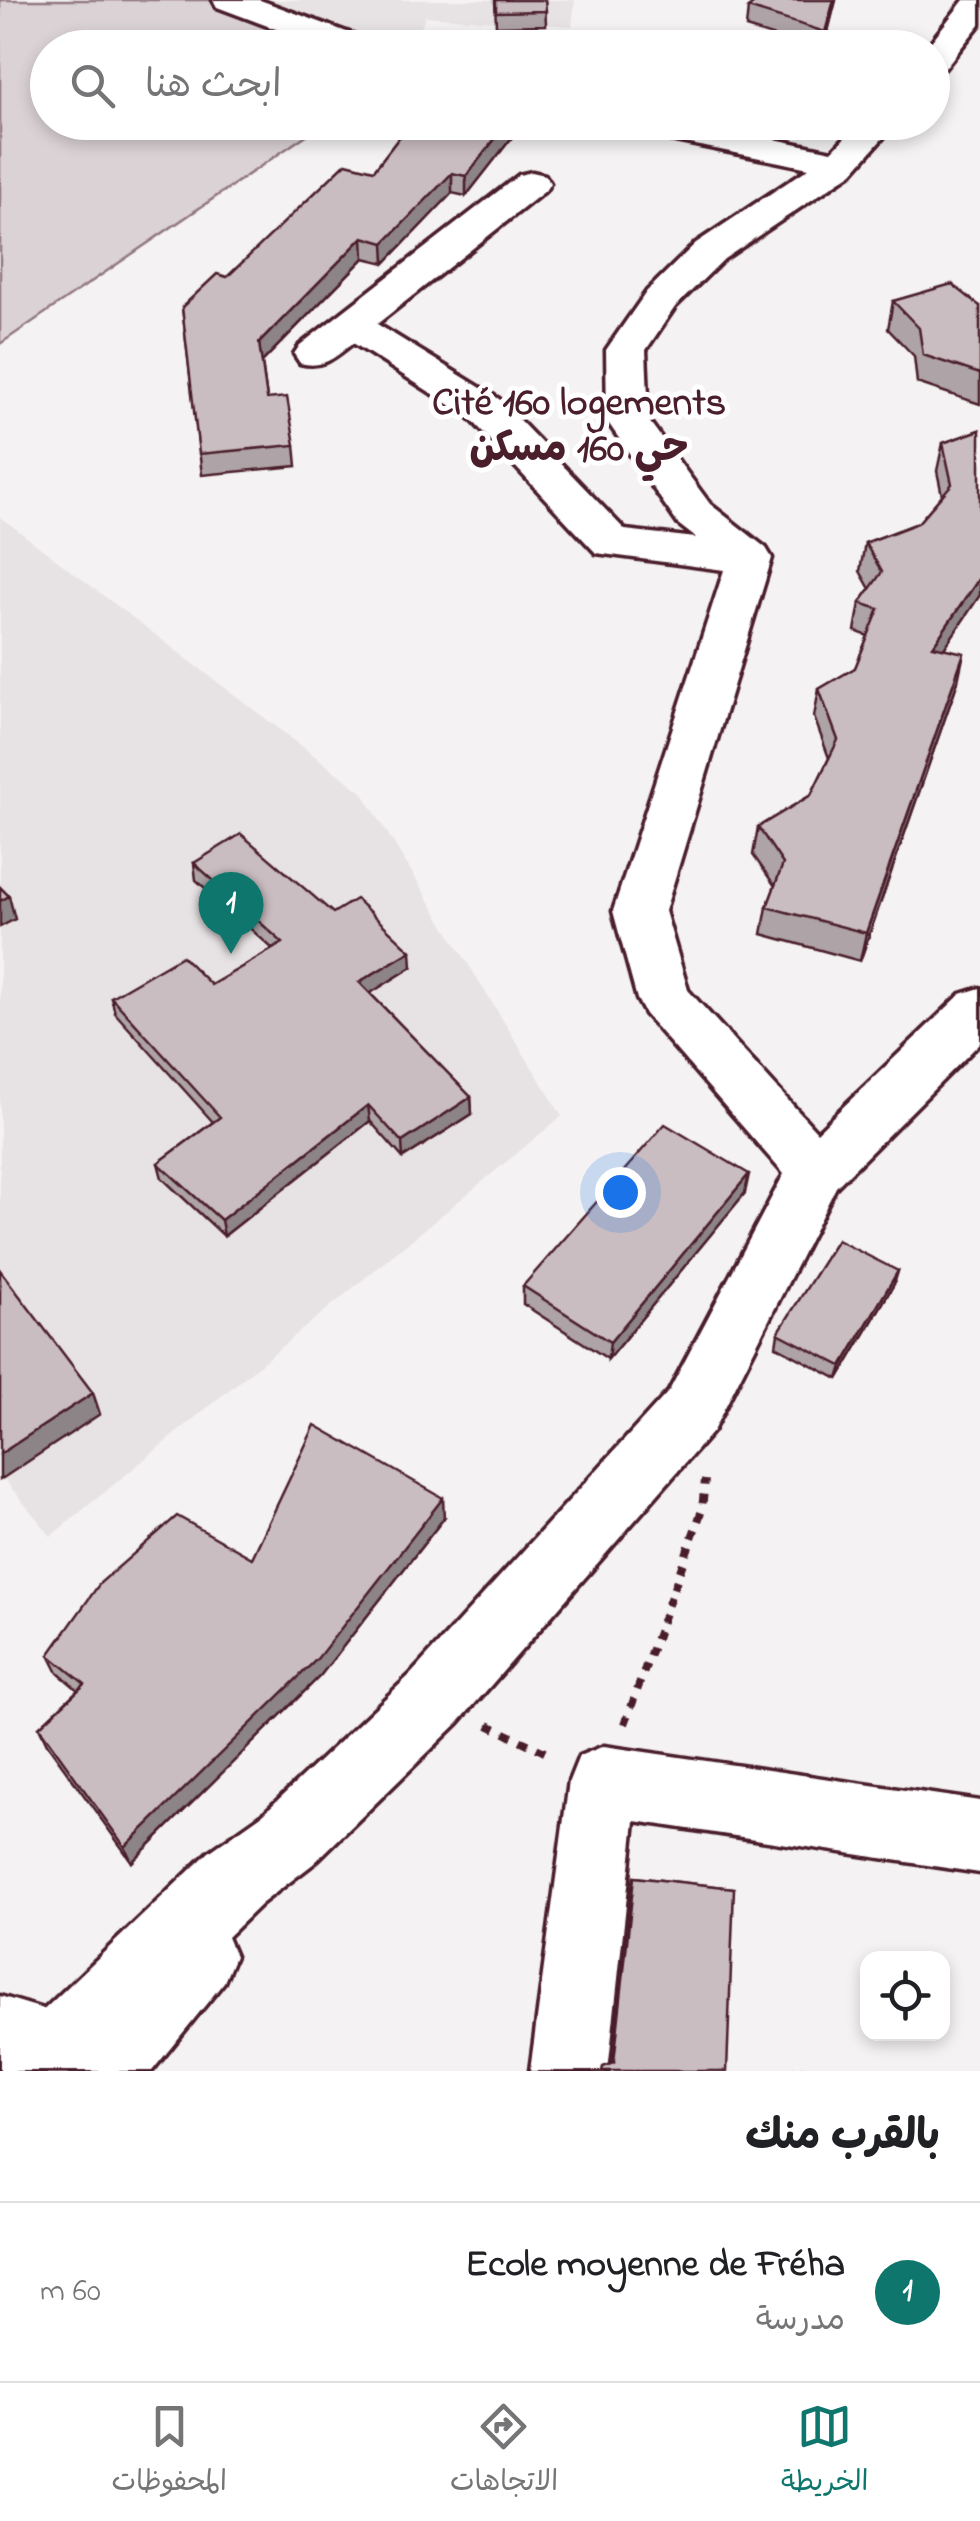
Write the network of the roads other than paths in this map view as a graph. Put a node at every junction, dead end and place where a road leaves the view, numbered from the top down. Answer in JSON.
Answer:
{"nodes":[{"id":1,"x":229,"y":0,"type":"edge"},
{"id":2,"x":980,"y":2,"type":"edge"},
{"id":3,"x":311,"y":30,"type":"edge"},
{"id":4,"x":950,"y":40,"type":"edge"},
{"id":5,"x":723,"y":140,"type":"edge"},
{"id":6,"x":863,"y":140,"type":"edge"},
{"id":7,"x":840,"y":164,"type":"junction"},
{"id":8,"x":532,"y":182,"type":"dead end"},
{"id":9,"x":351,"y":325,"type":"junction"},
{"id":10,"x":314,"y":354,"type":"dead end"},
{"id":11,"x":750,"y":558,"type":"junction"},
{"id":12,"x":980,"y":1009,"type":"edge"},
{"id":13,"x":816,"y":1170,"type":"junction"},
{"id":14,"x":980,"y":1837,"type":"edge"},
{"id":15,"x":49,"y":2056,"type":"edge"},
{"id":16,"x":570,"y":2071,"type":"edge"}],
"edges":[{"from":1,"to":3,"type":"street"},
{"from":2,"to":4,"type":"street"},
{"from":5,"to":7,"type":"street"},
{"from":6,"to":7,"type":"street"},
{"from":7,"to":11,"type":"street"},
{"from":8,"to":9,"type":"street"},
{"from":9,"to":10,"type":"street"},
{"from":9,"to":11,"type":"street"},
{"from":11,"to":13,"type":"street"},
{"from":12,"to":13,"type":"street"},
{"from":13,"to":15,"type":"street"},
{"from":14,"to":16,"type":"street"}]}
